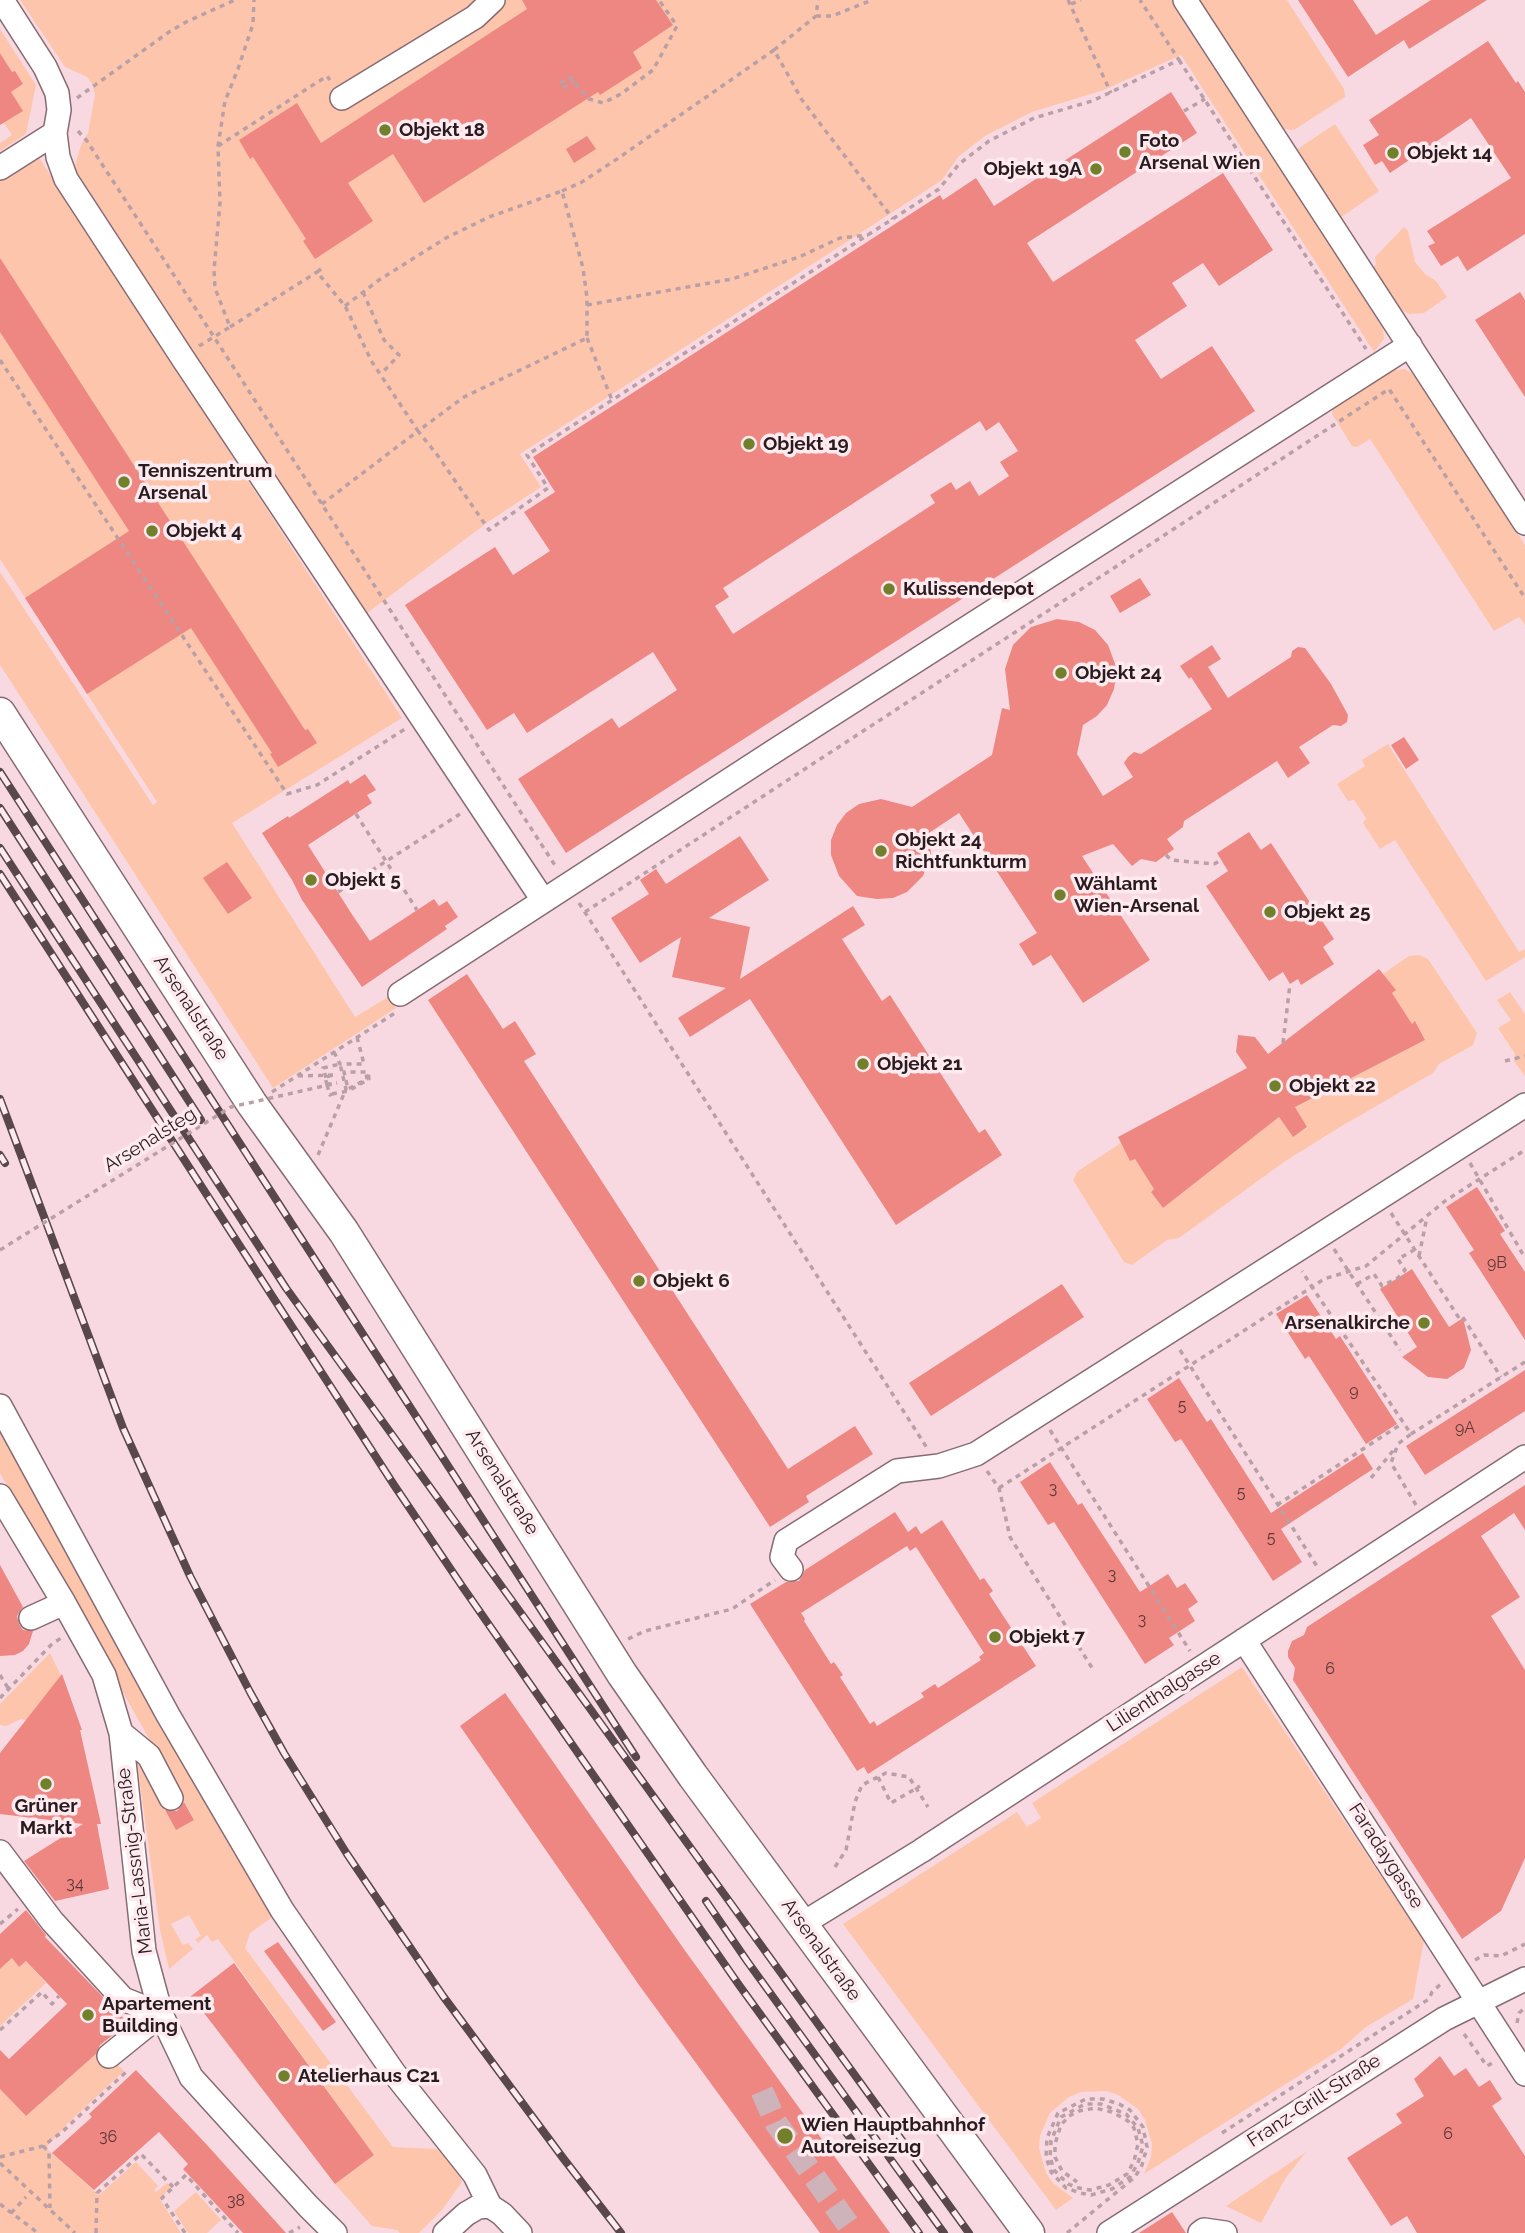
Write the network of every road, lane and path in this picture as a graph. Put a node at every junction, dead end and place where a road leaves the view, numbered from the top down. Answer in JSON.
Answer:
{"nodes":[{"id":1,"x":2,"y":0,"type":"edge"},
{"id":2,"x":235,"y":0,"type":"edge"},
{"id":3,"x":254,"y":0,"type":"edge"},
{"id":4,"x":493,"y":0,"type":"edge"},
{"id":5,"x":659,"y":0,"type":"edge"},
{"id":6,"x":818,"y":0,"type":"edge"},
{"id":7,"x":872,"y":0,"type":"edge"},
{"id":8,"x":1081,"y":0,"type":"edge"},
{"id":9,"x":1140,"y":0,"type":"edge"},
{"id":10,"x":1185,"y":0,"type":"edge"},
{"id":11,"x":1069,"y":2,"type":"edge"},
{"id":12,"x":816,"y":16,"type":"junction"},
{"id":13,"x":774,"y":50,"type":"junction"},
{"id":14,"x":1179,"y":60,"type":"junction"},
{"id":15,"x":574,"y":81,"type":"junction"},
{"id":16,"x":559,"y":83,"type":"dead end"},
{"id":17,"x":563,"y":88,"type":"dead end"},
{"id":18,"x":1111,"y":93,"type":"junction"},
{"id":19,"x":342,"y":98,"type":"joint"},
{"id":20,"x":1205,"y":99,"type":"junction"},
{"id":21,"x":1184,"y":111,"type":"dead end"},
{"id":22,"x":57,"y":122,"type":"junction"},
{"id":23,"x":218,"y":146,"type":"junction"},
{"id":24,"x":0,"y":168,"type":"edge"},
{"id":25,"x":562,"y":191,"type":"junction"},
{"id":26,"x":892,"y":219,"type":"junction"},
{"id":27,"x":869,"y":234,"type":"junction"},
{"id":28,"x":363,"y":292,"type":"junction"},
{"id":29,"x":587,"y":305,"type":"junction"},
{"id":30,"x":345,"y":306,"type":"junction"},
{"id":31,"x":230,"y":327,"type":"junction"},
{"id":32,"x":587,"y":338,"type":"junction"},
{"id":33,"x":1410,"y":345,"type":"junction"},
{"id":34,"x":0,"y":360,"type":"edge"},
{"id":35,"x":1377,"y":365,"type":"junction"},
{"id":36,"x":380,"y":374,"type":"junction"},
{"id":37,"x":612,"y":400,"type":"junction"},
{"id":38,"x":418,"y":431,"type":"junction"},
{"id":39,"x":322,"y":504,"type":"dead end"},
{"id":40,"x":1525,"y":523,"type":"edge"},
{"id":41,"x":1525,"y":598,"type":"edge"},
{"id":42,"x":438,"y":684,"type":"dead end"},
{"id":43,"x":414,"y":706,"type":"junction"},
{"id":44,"x":0,"y":713,"type":"edge"},
{"id":45,"x":478,"y":803,"type":"junction"},
{"id":46,"x":356,"y":814,"type":"dead end"},
{"id":47,"x":1166,"y":855,"type":"dead end"},
{"id":48,"x":1221,"y":860,"type":"dead end"},
{"id":49,"x":386,"y":862,"type":"junction"},
{"id":50,"x":338,"y":892,"type":"dead end"},
{"id":51,"x":543,"y":900,"type":"junction"},
{"id":52,"x":417,"y":910,"type":"dead end"},
{"id":53,"x":585,"y":912,"type":"dead end"},
{"id":54,"x":1290,"y":985,"type":"dead end"},
{"id":55,"x":400,"y":994,"type":"joint"},
{"id":56,"x":357,"y":1037,"type":"junction"},
{"id":57,"x":1283,"y":1043,"type":"dead end"},
{"id":58,"x":334,"y":1052,"type":"junction"},
{"id":59,"x":1525,"y":1056,"type":"edge"},
{"id":60,"x":1505,"y":1061,"type":"dead end"},
{"id":61,"x":340,"y":1064,"type":"junction"},
{"id":62,"x":364,"y":1064,"type":"junction"},
{"id":63,"x":296,"y":1076,"type":"junction"},
{"id":64,"x":326,"y":1076,"type":"junction"},
{"id":65,"x":327,"y":1085,"type":"junction"},
{"id":66,"x":252,"y":1104,"type":"junction"},
{"id":67,"x":1525,"y":1105,"type":"edge"},
{"id":68,"x":1460,"y":1147,"type":"junction"},
{"id":69,"x":1525,"y":1150,"type":"edge"},
{"id":70,"x":1480,"y":1178,"type":"junction"},
{"id":71,"x":307,"y":1179,"type":"junction"},
{"id":72,"x":1381,"y":1197,"type":"junction"},
{"id":73,"x":1428,"y":1215,"type":"junction"},
{"id":74,"x":1324,"y":1233,"type":"junction"},
{"id":75,"x":1404,"y":1233,"type":"junction"},
{"id":76,"x":1415,"y":1249,"type":"junction"},
{"id":77,"x":0,"y":1250,"type":"edge"},
{"id":78,"x":1292,"y":1254,"type":"junction"},
{"id":79,"x":1419,"y":1256,"type":"junction"},
{"id":80,"x":1525,"y":1258,"type":"edge"},
{"id":81,"x":1349,"y":1272,"type":"junction"},
{"id":82,"x":1357,"y":1284,"type":"junction"},
{"id":83,"x":1312,"y":1287,"type":"junction"},
{"id":84,"x":1168,"y":1332,"type":"junction"},
{"id":85,"x":1399,"y":1350,"type":"dead end"},
{"id":86,"x":1525,"y":1362,"type":"edge"},
{"id":87,"x":1190,"y":1366,"type":"junction"},
{"id":88,"x":1501,"y":1377,"type":"junction"},
{"id":89,"x":0,"y":1406,"type":"edge"},
{"id":90,"x":1040,"y":1414,"type":"junction"},
{"id":91,"x":1403,"y":1423,"type":"junction"},
{"id":92,"x":1411,"y":1434,"type":"junction"},
{"id":93,"x":1398,"y":1444,"type":"junction"},
{"id":94,"x":1062,"y":1450,"type":"junction"},
{"id":95,"x":1525,"y":1457,"type":"edge"},
{"id":96,"x":1370,"y":1478,"type":"dead end"},
{"id":97,"x":0,"y":1496,"type":"edge"},
{"id":98,"x":1278,"y":1505,"type":"junction"},
{"id":99,"x":1426,"y":1521,"type":"junction"},
{"id":100,"x":791,"y":1569,"type":"joint"},
{"id":101,"x":1328,"y":1585,"type":"junction"},
{"id":102,"x":64,"y":1603,"type":"junction"},
{"id":103,"x":31,"y":1618,"type":"dead end"},
{"id":104,"x":78,"y":1628,"type":"junction"},
{"id":105,"x":1244,"y":1640,"type":"junction"},
{"id":106,"x":606,"y":1650,"type":"junction"},
{"id":107,"x":1200,"y":1668,"type":"junction"},
{"id":108,"x":1094,"y":1671,"type":"dead end"},
{"id":109,"x":0,"y":1675,"type":"edge"},
{"id":110,"x":8,"y":1688,"type":"junction"},
{"id":111,"x":1,"y":1695,"type":"edge"},
{"id":112,"x":121,"y":1733,"type":"junction"},
{"id":113,"x":878,"y":1777,"type":"junction"},
{"id":114,"x":919,"y":1788,"type":"junction"},
{"id":115,"x":170,"y":1798,"type":"dead end"},
{"id":116,"x":928,"y":1807,"type":"dead end"},
{"id":117,"x":0,"y":1852,"type":"edge"},
{"id":118,"x":835,"y":1867,"type":"dead end"},
{"id":119,"x":802,"y":1924,"type":"junction"},
{"id":120,"x":1525,"y":1944,"type":"edge"},
{"id":121,"x":1459,"y":1969,"type":"junction"},
{"id":122,"x":1525,"y":1979,"type":"edge"},
{"id":123,"x":59,"y":1996,"type":"dead end"},
{"id":124,"x":1478,"y":2002,"type":"junction"},
{"id":125,"x":161,"y":2014,"type":"junction"},
{"id":126,"x":0,"y":2030,"type":"edge"},
{"id":127,"x":109,"y":2056,"type":"dead end"},
{"id":128,"x":128,"y":2070,"type":"dead end"},
{"id":129,"x":1525,"y":2074,"type":"edge"},
{"id":130,"x":1214,"y":2138,"type":"dead end"},
{"id":131,"x":43,"y":2146,"type":"junction"},
{"id":132,"x":0,"y":2157,"type":"edge"},
{"id":133,"x":0,"y":2162,"type":"edge"},
{"id":134,"x":1077,"y":2182,"type":"dead end"},
{"id":135,"x":173,"y":2188,"type":"junction"},
{"id":136,"x":26,"y":2197,"type":"dead end"},
{"id":137,"x":0,"y":2204,"type":"edge"},
{"id":138,"x":490,"y":2206,"type":"junction"},
{"id":139,"x":50,"y":2210,"type":"junction"},
{"id":140,"x":11,"y":2213,"type":"junction"},
{"id":141,"x":38,"y":2233,"type":"edge"},
{"id":142,"x":75,"y":2233,"type":"edge"},
{"id":143,"x":96,"y":2233,"type":"edge"},
{"id":144,"x":185,"y":2233,"type":"edge"},
{"id":145,"x":238,"y":2233,"type":"edge"},
{"id":146,"x":335,"y":2233,"type":"edge"},
{"id":147,"x":445,"y":2233,"type":"edge"},
{"id":148,"x":520,"y":2233,"type":"edge"},
{"id":149,"x":1029,"y":2233,"type":"edge"},
{"id":150,"x":1067,"y":2233,"type":"edge"},
{"id":151,"x":1109,"y":2233,"type":"edge"},
{"id":152,"x":1200,"y":2233,"type":"edge"},
{"id":153,"x":1225,"y":2233,"type":"edge"}],
"edges":[{"from":1,"to":22,"type":"street"},
{"from":2,"to":22,"type":"path"},
{"from":3,"to":23,"type":"path"},
{"from":4,"to":19,"type":"street"},
{"from":5,"to":15,"type":"path"},
{"from":6,"to":12,"type":"path"},
{"from":7,"to":12,"type":"path"},
{"from":8,"to":11,"type":"path"},
{"from":9,"to":14,"type":"path"},
{"from":10,"to":33,"type":"street"},
{"from":11,"to":18,"type":"path"},
{"from":12,"to":13,"type":"path"},
{"from":13,"to":25,"type":"path"},
{"from":13,"to":26,"type":"path"},
{"from":14,"to":18,"type":"path"},
{"from":14,"to":20,"type":"path"},
{"from":15,"to":16,"type":"path"},
{"from":15,"to":17,"type":"path"},
{"from":18,"to":26,"type":"path"},
{"from":19,"to":23,"type":"path"},
{"from":20,"to":21,"type":"path"},
{"from":20,"to":35,"type":"path"},
{"from":22,"to":24,"type":"street"},
{"from":22,"to":31,"type":"path"},
{"from":22,"to":43,"type":"street"},
{"from":23,"to":31,"type":"path"},
{"from":25,"to":28,"type":"path"},
{"from":25,"to":29,"type":"path"},
{"from":26,"to":27,"type":"path"},
{"from":27,"to":29,"type":"path"},
{"from":27,"to":37,"type":"path"},
{"from":28,"to":30,"type":"path"},
{"from":28,"to":36,"type":"path"},
{"from":29,"to":32,"type":"path"},
{"from":30,"to":31,"type":"path"},
{"from":30,"to":36,"type":"path"},
{"from":32,"to":37,"type":"path"},
{"from":32,"to":38,"type":"path"},
{"from":33,"to":35,"type":"street"},
{"from":33,"to":40,"type":"street"},
{"from":34,"to":43,"type":"path"},
{"from":35,"to":51,"type":"street"},
{"from":36,"to":38,"type":"path"},
{"from":37,"to":38,"type":"path"},
{"from":38,"to":39,"type":"path"},
{"from":41,"to":53,"type":"path"},
{"from":42,"to":43,"type":"path"},
{"from":43,"to":45,"type":"street"},
{"from":44,"to":66,"type":"main road","name":"Arsenalstraße"},
{"from":45,"to":49,"type":"path"},
{"from":45,"to":51,"type":"street"},
{"from":46,"to":49,"type":"path"},
{"from":47,"to":48,"type":"path"},
{"from":49,"to":50,"type":"path"},
{"from":49,"to":52,"type":"path"},
{"from":51,"to":55,"type":"street"},
{"from":54,"to":57,"type":"path"},
{"from":55,"to":56,"type":"path"},
{"from":56,"to":58,"type":"path"},
{"from":56,"to":62,"type":"path"},
{"from":58,"to":61,"type":"path"},
{"from":58,"to":63,"type":"path"},
{"from":59,"to":60,"type":"path"},
{"from":61,"to":62,"type":"path"},
{"from":61,"to":64,"type":"path"},
{"from":61,"to":71,"type":"path"},
{"from":62,"to":65,"type":"path","bridge":true},
{"from":63,"to":64,"type":"path"},
{"from":63,"to":66,"type":"path"},
{"from":64,"to":65,"type":"path","bridge":true},
{"from":64,"to":65,"type":"path","name":"Arsenalsteg","bridge":true},
{"from":65,"to":77,"type":"path","name":"Arsenalsteg","bridge":true},
{"from":66,"to":71,"type":"main road","name":"Arsenalstraße"},
{"from":67,"to":68,"type":"street"},
{"from":68,"to":70,"type":"path"},
{"from":68,"to":72,"type":"street"},
{"from":69,"to":70,"type":"path"},
{"from":70,"to":73,"type":"path"},
{"from":70,"to":80,"type":"path"},
{"from":71,"to":106,"type":"main road","name":"Arsenalstraße"},
{"from":72,"to":74,"type":"street"},
{"from":72,"to":75,"type":"path"},
{"from":73,"to":75,"type":"path"},
{"from":73,"to":79,"type":"path"},
{"from":74,"to":78,"type":"street"},
{"from":74,"to":81,"type":"path"},
{"from":75,"to":76,"type":"path"},
{"from":75,"to":81,"type":"path"},
{"from":76,"to":79,"type":"path"},
{"from":76,"to":82,"type":"path"},
{"from":78,"to":83,"type":"path"},
{"from":78,"to":84,"type":"street"},
{"from":79,"to":88,"type":"path"},
{"from":81,"to":82,"type":"path"},
{"from":81,"to":83,"type":"path"},
{"from":82,"to":85,"type":"path"},
{"from":83,"to":87,"type":"path"},
{"from":83,"to":91,"type":"path"},
{"from":84,"to":87,"type":"path"},
{"from":84,"to":90,"type":"street"},
{"from":86,"to":88,"type":"path"},
{"from":87,"to":94,"type":"path"},
{"from":87,"to":98,"type":"path"},
{"from":88,"to":92,"type":"path"},
{"from":89,"to":138,"type":"street"},
{"from":90,"to":94,"type":"path"},
{"from":90,"to":100,"type":"street"},
{"from":91,"to":92,"type":"path"},
{"from":91,"to":98,"type":"path"},
{"from":92,"to":93,"type":"path"},
{"from":93,"to":96,"type":"path"},
{"from":93,"to":99,"type":"path"},
{"from":94,"to":107,"type":"path"},
{"from":94,"to":108,"type":"path"},
{"from":95,"to":99,"type":"street","name":"Lilienthalgasse"},
{"from":97,"to":102,"type":"street","name":"Maria-Lassnig-Straße"},
{"from":98,"to":101,"type":"path"},
{"from":99,"to":101,"type":"street","name":"Lilienthalgasse"},
{"from":100,"to":106,"type":"path"},
{"from":101,"to":105,"type":"street","name":"Lilienthalgasse"},
{"from":102,"to":103,"type":"street"},
{"from":102,"to":104,"type":"street","name":"Maria-Lassnig-Straße"},
{"from":104,"to":110,"type":"path"},
{"from":104,"to":112,"type":"street","name":"Maria-Lassnig-Straße"},
{"from":105,"to":107,"type":"street","name":"Lilienthalgasse"},
{"from":105,"to":121,"type":"street","name":"Faradaygasse"},
{"from":106,"to":119,"type":"main road","name":"Arsenalstraße"},
{"from":107,"to":119,"type":"street","name":"Lilienthalgasse"},
{"from":109,"to":110,"type":"path"},
{"from":110,"to":111,"type":"path"},
{"from":112,"to":115,"type":"street"},
{"from":112,"to":125,"type":"street","name":"Maria-Lassnig-Straße"},
{"from":113,"to":114,"type":"path"},
{"from":113,"to":114,"type":"path"},
{"from":113,"to":118,"type":"path"},
{"from":114,"to":116,"type":"path"},
{"from":117,"to":125,"type":"street"},
{"from":119,"to":149,"type":"main road","name":"Arsenalstraße"},
{"from":120,"to":121,"type":"path"},
{"from":121,"to":124,"type":"street","name":"Faradaygasse"},
{"from":121,"to":130,"type":"path"},
{"from":122,"to":124,"type":"street","name":"Franz-Grill-Straße"},
{"from":123,"to":126,"type":"path"},
{"from":124,"to":129,"type":"street","name":"Faradaygasse"},
{"from":124,"to":151,"type":"street","name":"Franz-Grill-Straße"},
{"from":125,"to":127,"type":"street"},
{"from":125,"to":146,"type":"street","name":"Maria-Lassnig-Straße"},
{"from":128,"to":131,"type":"path"},
{"from":131,"to":132,"type":"path"},
{"from":131,"to":139,"type":"path"},
{"from":133,"to":139,"type":"path"},
{"from":134,"to":150,"type":"path","bridge":true},
{"from":135,"to":143,"type":"path"},
{"from":135,"to":144,"type":"path"},
{"from":135,"to":145,"type":"path"},
{"from":136,"to":140,"type":"path"},
{"from":137,"to":140,"type":"path"},
{"from":138,"to":147,"type":"street"},
{"from":138,"to":148,"type":"street"},
{"from":139,"to":142,"type":"path"},
{"from":140,"to":141,"type":"path"},
{"from":152,"to":153,"type":"street"}]}
